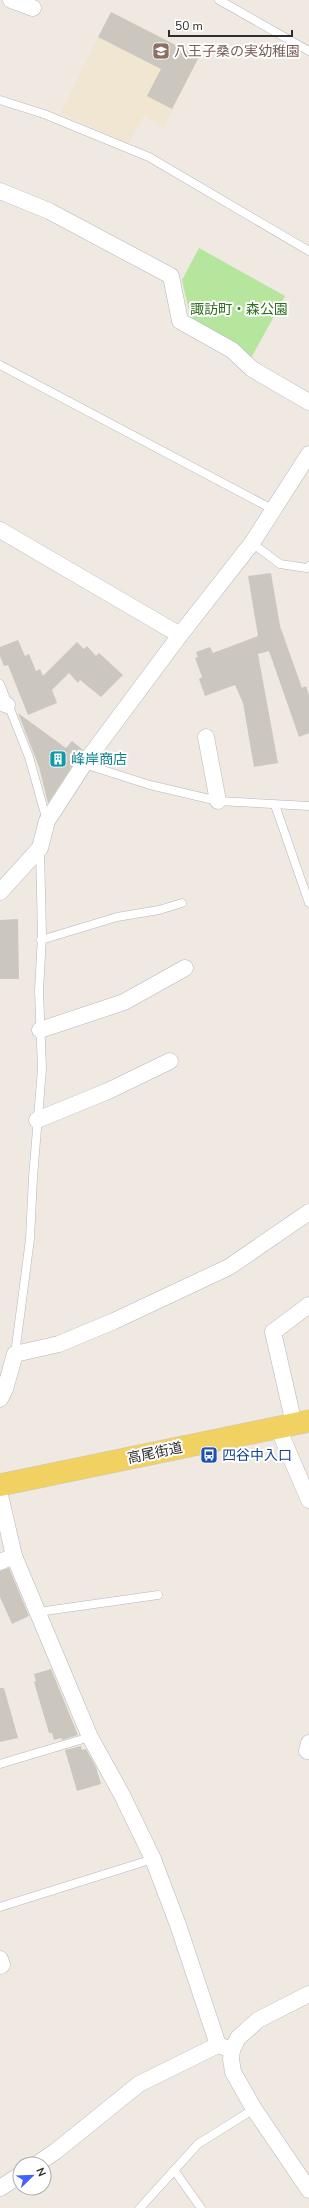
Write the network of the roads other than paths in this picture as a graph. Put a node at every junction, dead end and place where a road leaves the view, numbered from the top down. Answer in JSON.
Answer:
{"nodes":[{"id":1,"x":11,"y":0,"type":"edge"},
{"id":2,"x":219,"y":0,"type":"edge"},
{"id":3,"x":33,"y":8,"type":"dead end"},
{"id":4,"x":309,"y":51,"type":"edge"},
{"id":5,"x":0,"y":100,"type":"edge"},
{"id":6,"x":0,"y":192,"type":"edge"},
{"id":7,"x":309,"y":251,"type":"edge"},
{"id":8,"x":0,"y":365,"type":"edge"},
{"id":9,"x":309,"y":402,"type":"edge"},
{"id":10,"x":309,"y":454,"type":"edge"},
{"id":11,"x":274,"y":510,"type":"junction"},
{"id":12,"x":0,"y":530,"type":"edge"},
{"id":13,"x":252,"y":543,"type":"junction"},
{"id":14,"x":309,"y":566,"type":"edge"},
{"id":15,"x":180,"y":635,"type":"junction"},
{"id":16,"x":0,"y":684,"type":"edge"},
{"id":17,"x":3,"y":703,"type":"edge"},
{"id":18,"x":206,"y":736,"type":"dead end"},
{"id":19,"x":84,"y":764,"type":"junction"},
{"id":20,"x":218,"y":801,"type":"junction"},
{"id":21,"x":275,"y":804,"type":"junction"},
{"id":22,"x":309,"y":806,"type":"edge"},
{"id":23,"x":47,"y":821,"type":"junction"},
{"id":24,"x":40,"y":848,"type":"junction"},
{"id":25,"x":6,"y":876,"type":"edge"},
{"id":26,"x":0,"y":892,"type":"edge"},
{"id":27,"x":309,"y":902,"type":"edge"},
{"id":28,"x":182,"y":903,"type":"dead end"},
{"id":29,"x":41,"y":940,"type":"junction"},
{"id":30,"x":185,"y":968,"type":"dead end"},
{"id":31,"x":40,"y":1030,"type":"junction"},
{"id":32,"x":170,"y":1061,"type":"dead end"},
{"id":33,"x":37,"y":1120,"type":"junction"},
{"id":34,"x":309,"y":1212,"type":"edge"},
{"id":35,"x":309,"y":1305,"type":"edge"},
{"id":36,"x":15,"y":1354,"type":"junction"},
{"id":37,"x":0,"y":1399,"type":"edge"},
{"id":38,"x":294,"y":1424,"type":"edge"},
{"id":39,"x":0,"y":1485,"type":"edge"},
{"id":40,"x":0,"y":1495,"type":"edge"},
{"id":41,"x":309,"y":1500,"type":"edge"},
{"id":42,"x":7,"y":1559,"type":"edge"},
{"id":43,"x":158,"y":1595,"type":"dead end"},
{"id":44,"x":38,"y":1612,"type":"junction"},
{"id":45,"x":90,"y":1737,"type":"junction"},
{"id":46,"x":0,"y":1764,"type":"edge"},
{"id":47,"x":153,"y":1858,"type":"junction"},
{"id":48,"x":0,"y":1907,"type":"edge"},
{"id":49,"x":0,"y":1959,"type":"edge"},
{"id":50,"x":0,"y":1966,"type":"edge"},
{"id":51,"x":309,"y":1994,"type":"edge"},
{"id":52,"x":225,"y":2047,"type":"junction"},
{"id":53,"x":254,"y":2109,"type":"junction"},
{"id":54,"x":49,"y":2156,"type":"edge"},
{"id":55,"x":174,"y":2170,"type":"junction"},
{"id":56,"x":12,"y":2180,"type":"edge"},
{"id":57,"x":0,"y":2188,"type":"edge"},
{"id":58,"x":309,"y":2190,"type":"edge"},
{"id":59,"x":140,"y":2208,"type":"edge"},
{"id":60,"x":201,"y":2208,"type":"edge"}],
"edges":[{"from":1,"to":3,"type":"street"},
{"from":2,"to":4,"type":"lane"},
{"from":5,"to":7,"type":"lane"},
{"from":6,"to":9,"type":"street"},
{"from":8,"to":11,"type":"lane"},
{"from":10,"to":11,"type":"street"},
{"from":11,"to":13,"type":"street"},
{"from":12,"to":15,"type":"street"},
{"from":13,"to":14,"type":"lane"},
{"from":13,"to":15,"type":"street"},
{"from":15,"to":19,"type":"street"},
{"from":16,"to":17,"type":"lane"},
{"from":17,"to":23,"type":"lane"},
{"from":18,"to":20,"type":"street"},
{"from":19,"to":20,"type":"lane"},
{"from":19,"to":23,"type":"street"},
{"from":20,"to":21,"type":"lane"},
{"from":21,"to":22,"type":"lane"},
{"from":21,"to":27,"type":"lane"},
{"from":23,"to":24,"type":"street"},
{"from":24,"to":25,"type":"street"},
{"from":24,"to":29,"type":"lane"},
{"from":25,"to":26,"type":"street"},
{"from":28,"to":29,"type":"lane"},
{"from":29,"to":31,"type":"lane"},
{"from":30,"to":31,"type":"street"},
{"from":31,"to":33,"type":"lane"},
{"from":32,"to":33,"type":"street"},
{"from":33,"to":36,"type":"lane"},
{"from":34,"to":36,"type":"street"},
{"from":35,"to":38,"type":"street"},
{"from":36,"to":37,"type":"street"},
{"from":38,"to":39,"type":"main road","name":"高尾街道"},
{"from":38,"to":41,"type":"street"},
{"from":40,"to":42,"type":"street"},
{"from":42,"to":44,"type":"street"},
{"from":43,"to":44,"type":"lane"},
{"from":44,"to":45,"type":"street"},
{"from":45,"to":46,"type":"lane"},
{"from":45,"to":47,"type":"street"},
{"from":47,"to":48,"type":"lane"},
{"from":47,"to":52,"type":"street"},
{"from":49,"to":50,"type":"street"},
{"from":51,"to":52,"type":"street"},
{"from":52,"to":53,"type":"street"},
{"from":52,"to":54,"type":"street"},
{"from":53,"to":55,"type":"lane"},
{"from":53,"to":58,"type":"street"},
{"from":55,"to":59,"type":"lane"},
{"from":55,"to":60,"type":"lane"},
{"from":56,"to":57,"type":"street"}]}
